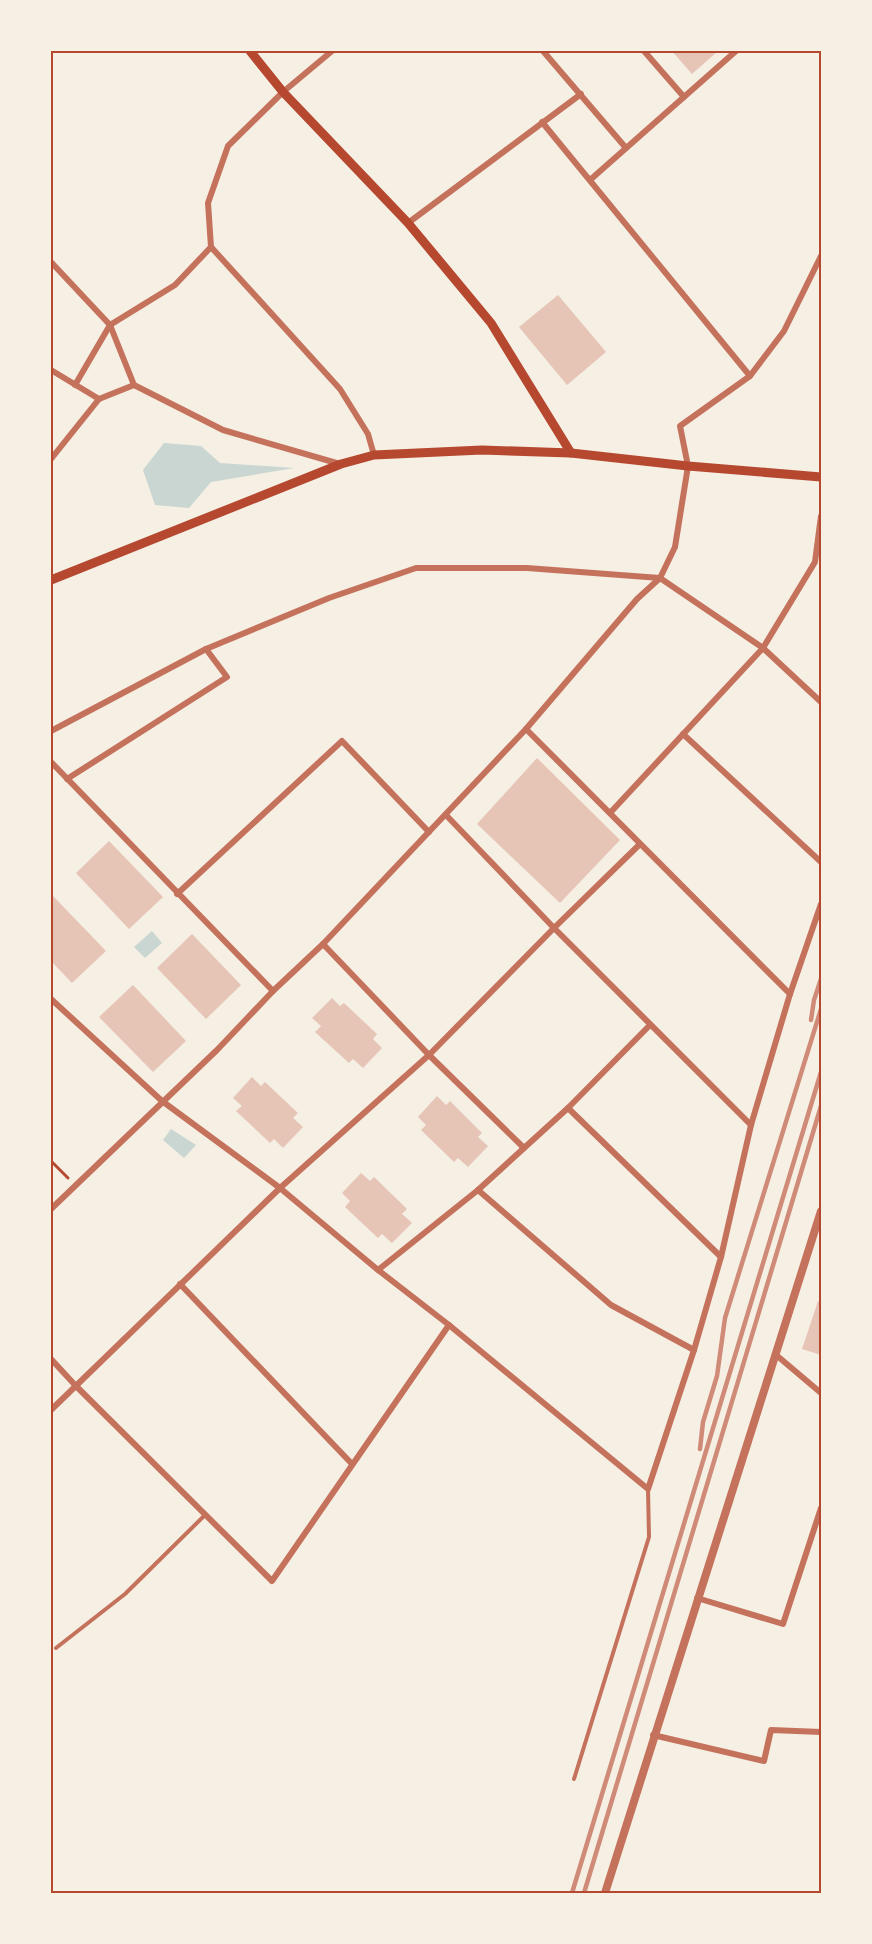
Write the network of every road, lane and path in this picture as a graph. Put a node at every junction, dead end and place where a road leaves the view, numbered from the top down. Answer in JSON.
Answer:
{"nodes":[{"id":1,"x":249,"y":51,"type":"edge"},
{"id":2,"x":332,"y":51,"type":"edge"},
{"id":3,"x":543,"y":51,"type":"edge"},
{"id":4,"x":644,"y":51,"type":"edge"},
{"id":5,"x":735,"y":51,"type":"edge"},
{"id":6,"x":283,"y":92,"type":"junction"},
{"id":7,"x":581,"y":94,"type":"junction"},
{"id":8,"x":684,"y":97,"type":"junction"},
{"id":9,"x":542,"y":123,"type":"junction"},
{"id":10,"x":626,"y":148,"type":"junction"},
{"id":11,"x":590,"y":180,"type":"junction"},
{"id":12,"x":408,"y":223,"type":"junction"},
{"id":13,"x":211,"y":247,"type":"junction"},
{"id":14,"x":821,"y":256,"type":"edge"},
{"id":15,"x":51,"y":262,"type":"edge"},
{"id":16,"x":110,"y":325,"type":"junction"},
{"id":17,"x":51,"y":370,"type":"edge"},
{"id":18,"x":750,"y":376,"type":"junction"},
{"id":19,"x":75,"y":385,"type":"junction"},
{"id":20,"x":134,"y":385,"type":"junction"},
{"id":21,"x":99,"y":399,"type":"junction"},
{"id":22,"x":571,"y":453,"type":"junction"},
{"id":23,"x":374,"y":455,"type":"junction"},
{"id":24,"x":51,"y":459,"type":"edge"},
{"id":25,"x":341,"y":464,"type":"junction"},
{"id":26,"x":688,"y":466,"type":"junction"},
{"id":27,"x":821,"y":477,"type":"edge"},
{"id":28,"x":821,"y":516,"type":"edge"},
{"id":29,"x":660,"y":578,"type":"junction"},
{"id":30,"x":51,"y":580,"type":"edge"},
{"id":31,"x":763,"y":648,"type":"junction"},
{"id":32,"x":206,"y":649,"type":"junction"},
{"id":33,"x":821,"y":702,"type":"edge"},
{"id":34,"x":526,"y":729,"type":"junction"},
{"id":35,"x":51,"y":731,"type":"edge"},
{"id":36,"x":683,"y":734,"type":"junction"},
{"id":37,"x":51,"y":762,"type":"edge"},
{"id":38,"x":67,"y":779,"type":"junction"},
{"id":39,"x":610,"y":813,"type":"junction"},
{"id":40,"x":446,"y":815,"type":"junction"},
{"id":41,"x":429,"y":832,"type":"junction"},
{"id":42,"x":640,"y":844,"type":"junction"},
{"id":43,"x":821,"y":862,"type":"edge"},
{"id":44,"x":177,"y":894,"type":"junction"},
{"id":45,"x":821,"y":904,"type":"edge"},
{"id":46,"x":554,"y":928,"type":"junction"},
{"id":47,"x":323,"y":945,"type":"junction"},
{"id":48,"x":273,"y":992,"type":"junction"},
{"id":49,"x":790,"y":994,"type":"junction"},
{"id":50,"x":51,"y":1000,"type":"edge"},
{"id":51,"x":650,"y":1025,"type":"junction"},
{"id":52,"x":429,"y":1055,"type":"junction"},
{"id":53,"x":162,"y":1101,"type":"junction"},
{"id":54,"x":568,"y":1108,"type":"junction"},
{"id":55,"x":751,"y":1125,"type":"junction"},
{"id":56,"x":524,"y":1148,"type":"junction"},
{"id":57,"x":51,"y":1161,"type":"edge"},
{"id":58,"x":75,"y":1185,"type":"junction"},
{"id":59,"x":280,"y":1188,"type":"junction"},
{"id":60,"x":478,"y":1190,"type":"junction"},
{"id":61,"x":51,"y":1209,"type":"edge"},
{"id":62,"x":821,"y":1211,"type":"edge"},
{"id":63,"x":721,"y":1257,"type":"junction"},
{"id":64,"x":378,"y":1270,"type":"junction"},
{"id":65,"x":180,"y":1284,"type":"junction"},
{"id":66,"x":449,"y":1325,"type":"junction"},
{"id":67,"x":694,"y":1350,"type":"junction"},
{"id":68,"x":775,"y":1354,"type":"junction"},
{"id":69,"x":51,"y":1359,"type":"edge"},
{"id":70,"x":75,"y":1385,"type":"junction"},
{"id":71,"x":821,"y":1394,"type":"edge"},
{"id":72,"x":51,"y":1410,"type":"edge"},
{"id":73,"x":352,"y":1464,"type":"junction"},
{"id":74,"x":648,"y":1489,"type":"junction"},
{"id":75,"x":821,"y":1508,"type":"edge"},
{"id":76,"x":206,"y":1515,"type":"junction"},
{"id":77,"x":697,"y":1598,"type":"junction"},
{"id":78,"x":56,"y":1648,"type":"dead end"},
{"id":79,"x":821,"y":1732,"type":"edge"},
{"id":80,"x":653,"y":1735,"type":"junction"},
{"id":81,"x":574,"y":1779,"type":"dead end"},
{"id":82,"x":604,"y":1893,"type":"edge"}],
"edges":[{"from":1,"to":6,"type":"main road"},
{"from":2,"to":6,"type":"street"},
{"from":3,"to":7,"type":"street"},
{"from":4,"to":8,"type":"street"},
{"from":5,"to":8,"type":"street"},
{"from":6,"to":12,"type":"main road"},
{"from":6,"to":13,"type":"street"},
{"from":7,"to":9,"type":"street"},
{"from":7,"to":10,"type":"street"},
{"from":8,"to":10,"type":"street"},
{"from":9,"to":11,"type":"street"},
{"from":9,"to":12,"type":"street"},
{"from":10,"to":11,"type":"street"},
{"from":11,"to":18,"type":"street"},
{"from":12,"to":22,"type":"main road"},
{"from":13,"to":16,"type":"street"},
{"from":13,"to":23,"type":"street"},
{"from":14,"to":18,"type":"street"},
{"from":15,"to":16,"type":"street"},
{"from":16,"to":19,"type":"street"},
{"from":16,"to":20,"type":"street"},
{"from":17,"to":19,"type":"street"},
{"from":18,"to":26,"type":"street"},
{"from":19,"to":21,"type":"street"},
{"from":20,"to":21,"type":"street"},
{"from":20,"to":25,"type":"street"},
{"from":21,"to":24,"type":"street"},
{"from":22,"to":23,"type":"main road"},
{"from":22,"to":26,"type":"main road"},
{"from":23,"to":25,"type":"main road"},
{"from":25,"to":30,"type":"main road"},
{"from":26,"to":27,"type":"main road"},
{"from":26,"to":29,"type":"street"},
{"from":28,"to":31,"type":"street"},
{"from":29,"to":31,"type":"street"},
{"from":29,"to":32,"type":"street"},
{"from":29,"to":34,"type":"street"},
{"from":31,"to":33,"type":"street"},
{"from":31,"to":36,"type":"street"},
{"from":32,"to":35,"type":"street"},
{"from":32,"to":38,"type":"street"},
{"from":34,"to":39,"type":"street"},
{"from":34,"to":40,"type":"street"},
{"from":36,"to":39,"type":"street"},
{"from":36,"to":43,"type":"street"},
{"from":37,"to":38,"type":"street"},
{"from":38,"to":44,"type":"street"},
{"from":39,"to":42,"type":"street"},
{"from":40,"to":41,"type":"street"},
{"from":40,"to":46,"type":"street"},
{"from":41,"to":44,"type":"street"},
{"from":41,"to":47,"type":"street"},
{"from":42,"to":46,"type":"street"},
{"from":42,"to":49,"type":"street"},
{"from":44,"to":48,"type":"street"},
{"from":45,"to":49,"type":"street"},
{"from":46,"to":51,"type":"street"},
{"from":46,"to":52,"type":"street"},
{"from":47,"to":48,"type":"street"},
{"from":47,"to":52,"type":"street"},
{"from":48,"to":53,"type":"street"},
{"from":49,"to":55,"type":"street"},
{"from":50,"to":53,"type":"street"},
{"from":51,"to":54,"type":"street"},
{"from":51,"to":55,"type":"street"},
{"from":52,"to":56,"type":"street"},
{"from":52,"to":59,"type":"street"},
{"from":53,"to":58,"type":"street"},
{"from":53,"to":59,"type":"street"},
{"from":54,"to":56,"type":"street"},
{"from":54,"to":63,"type":"street"},
{"from":55,"to":63,"type":"street"},
{"from":56,"to":60,"type":"street"},
{"from":57,"to":58,"type":"path"},
{"from":58,"to":61,"type":"street"},
{"from":59,"to":64,"type":"street"},
{"from":59,"to":65,"type":"street"},
{"from":60,"to":64,"type":"street"},
{"from":60,"to":67,"type":"street"},
{"from":62,"to":68,"type":"street"},
{"from":63,"to":67,"type":"street"},
{"from":64,"to":66,"type":"street"},
{"from":65,"to":70,"type":"street"},
{"from":65,"to":73,"type":"street"},
{"from":66,"to":73,"type":"street"},
{"from":66,"to":74,"type":"street"},
{"from":67,"to":74,"type":"street"},
{"from":68,"to":71,"type":"street"},
{"from":68,"to":77,"type":"street"},
{"from":69,"to":70,"type":"street"},
{"from":70,"to":72,"type":"street"},
{"from":70,"to":76,"type":"street"},
{"from":73,"to":76,"type":"street"},
{"from":74,"to":81,"type":"lane"},
{"from":75,"to":77,"type":"street"},
{"from":76,"to":78,"type":"lane"},
{"from":77,"to":80,"type":"street"},
{"from":79,"to":80,"type":"street"},
{"from":80,"to":82,"type":"street"}]}
